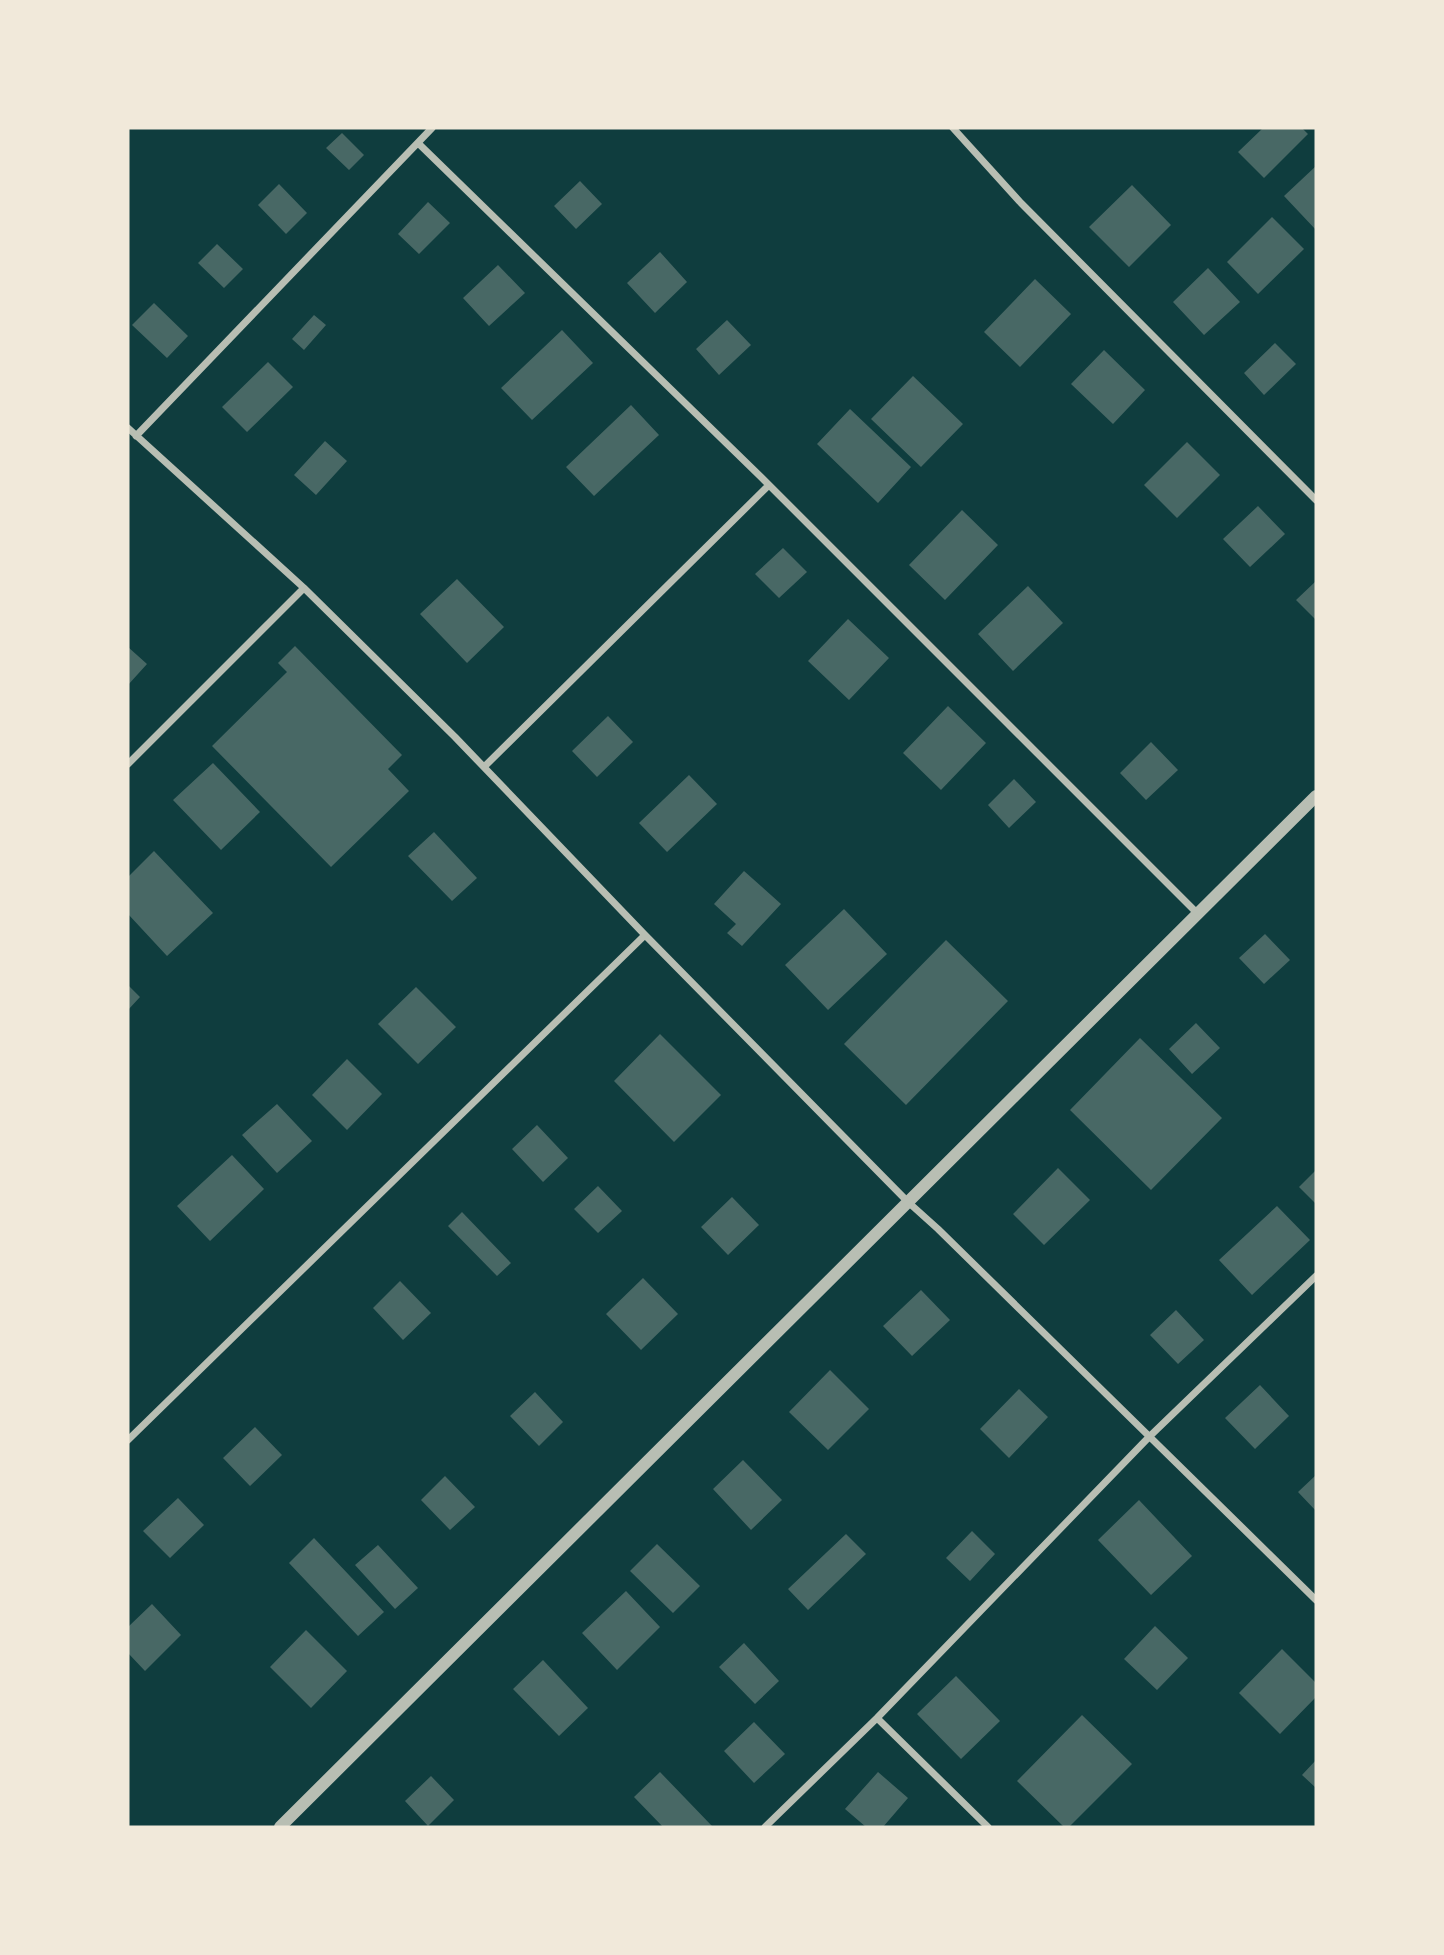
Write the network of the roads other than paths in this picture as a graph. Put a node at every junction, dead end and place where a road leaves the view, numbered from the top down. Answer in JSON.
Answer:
{"nodes":[{"id":1,"x":432,"y":128,"type":"edge"},
{"id":2,"x":953,"y":128,"type":"edge"},
{"id":3,"x":418,"y":142,"type":"junction"},
{"id":4,"x":128,"y":428,"type":"edge"},
{"id":5,"x":136,"y":436,"type":"junction"},
{"id":6,"x":769,"y":485,"type":"junction"},
{"id":7,"x":1316,"y":500,"type":"edge"},
{"id":8,"x":304,"y":588,"type":"junction"},
{"id":9,"x":128,"y":764,"type":"edge"},
{"id":10,"x":484,"y":767,"type":"junction"},
{"id":11,"x":1316,"y":796,"type":"edge"},
{"id":12,"x":1198,"y":914,"type":"junction"},
{"id":13,"x":645,"y":935,"type":"junction"},
{"id":14,"x":908,"y":1202,"type":"junction"},
{"id":15,"x":1316,"y":1276,"type":"edge"},
{"id":16,"x":1149,"y":1437,"type":"junction"},
{"id":17,"x":128,"y":1440,"type":"edge"},
{"id":18,"x":1316,"y":1600,"type":"edge"},
{"id":19,"x":877,"y":1717,"type":"junction"},
{"id":20,"x":280,"y":1827,"type":"edge"},
{"id":21,"x":765,"y":1827,"type":"edge"},
{"id":22,"x":988,"y":1827,"type":"edge"}],
"edges":[{"from":1,"to":3,"type":"street"},
{"from":2,"to":7,"type":"street"},
{"from":3,"to":5,"type":"street"},
{"from":3,"to":6,"type":"street"},
{"from":4,"to":5,"type":"street"},
{"from":5,"to":8,"type":"street"},
{"from":6,"to":10,"type":"street"},
{"from":6,"to":12,"type":"street"},
{"from":8,"to":9,"type":"street"},
{"from":8,"to":10,"type":"street"},
{"from":10,"to":13,"type":"street"},
{"from":11,"to":12,"type":"street"},
{"from":12,"to":14,"type":"street"},
{"from":13,"to":14,"type":"street"},
{"from":13,"to":17,"type":"street"},
{"from":14,"to":16,"type":"street"},
{"from":14,"to":20,"type":"street"},
{"from":15,"to":16,"type":"street"},
{"from":16,"to":18,"type":"street"},
{"from":16,"to":19,"type":"street"},
{"from":19,"to":21,"type":"street"},
{"from":19,"to":22,"type":"street"}]}
